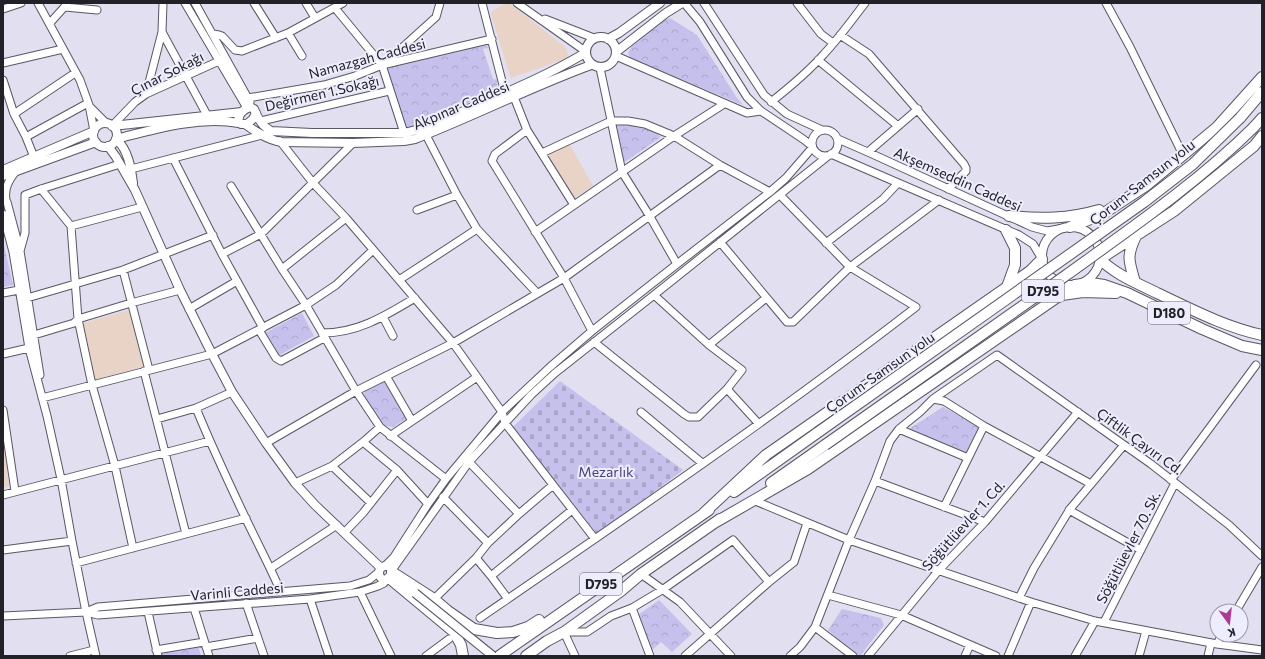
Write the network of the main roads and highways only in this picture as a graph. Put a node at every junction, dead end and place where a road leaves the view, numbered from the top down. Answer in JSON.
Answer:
{"nodes":[{"id":1,"x":660,"y":3,"type":"edge"},
{"id":2,"x":685,"y":3,"type":"edge"},
{"id":3,"x":608,"y":39,"type":"junction"},
{"id":4,"x":585,"y":52,"type":"junction"},
{"id":5,"x":616,"y":54,"type":"junction"},
{"id":6,"x":591,"y":64,"type":"junction"},
{"id":7,"x":1262,"y":77,"type":"edge"},
{"id":8,"x":1262,"y":92,"type":"edge"},
{"id":9,"x":250,"y":111,"type":"junction"},
{"id":10,"x":1262,"y":118,"type":"edge"},
{"id":11,"x":242,"y":124,"type":"junction"},
{"id":12,"x":109,"y":125,"type":"junction"},
{"id":13,"x":94,"y":131,"type":"junction"},
{"id":14,"x":1262,"y":136,"type":"edge"},
{"id":15,"x":116,"y":139,"type":"junction"},
{"id":16,"x":96,"y":142,"type":"junction"},
{"id":17,"x":108,"y":146,"type":"junction"},
{"id":18,"x":3,"y":170,"type":"edge"},
{"id":19,"x":3,"y":176,"type":"edge"},
{"id":20,"x":135,"y":190,"type":"junction"},
{"id":21,"x":1120,"y":203,"type":"junction"},
{"id":22,"x":1009,"y":216,"type":"road end"},
{"id":23,"x":1070,"y":227,"type":"junction"},
{"id":24,"x":1006,"y":230,"type":"road end"},
{"id":25,"x":1136,"y":236,"type":"junction"},
{"id":26,"x":1042,"y":259,"type":"junction"},
{"id":27,"x":1100,"y":259,"type":"junction"},
{"id":28,"x":1135,"y":282,"type":"junction"},
{"id":29,"x":1075,"y":284,"type":"junction"},
{"id":30,"x":1007,"y":287,"type":"junction"},
{"id":31,"x":1127,"y":293,"type":"junction"},
{"id":32,"x":1058,"y":296,"type":"junction"},
{"id":33,"x":1262,"y":335,"type":"edge"},
{"id":34,"x":1262,"y":350,"type":"edge"},
{"id":35,"x":704,"y":513,"type":"junction"},
{"id":36,"x":716,"y":522,"type":"junction"},
{"id":37,"x":387,"y":573,"type":"junction"},
{"id":38,"x":591,"y":591,"type":"junction"},
{"id":39,"x":547,"y":641,"type":"junction"},
{"id":40,"x":462,"y":656,"type":"edge"},
{"id":41,"x":493,"y":656,"type":"edge"},
{"id":42,"x":499,"y":656,"type":"edge"},
{"id":43,"x":526,"y":656,"type":"edge"},
{"id":44,"x":542,"y":656,"type":"edge"}],
"edges":[{"from":1,"to":3,"type":"main road"},
{"from":2,"to":5,"type":"main road"},
{"from":3,"to":4,"type":"main road"},
{"from":3,"to":5,"type":"main road"},
{"from":4,"to":6,"type":"main road"},
{"from":4,"to":9,"type":"main road","name":"Akpınar Caddesi"},
{"from":5,"to":6,"type":"main road"},
{"from":6,"to":11,"type":"main road","name":"Akpınar Caddesi"},
{"from":7,"to":21,"type":"highway"},
{"from":8,"to":35,"type":"highway","name":"Çorum-Samsun yolu","number":"D795","bridge":true},
{"from":9,"to":11,"type":"main road"},
{"from":9,"to":11,"type":"main road"},
{"from":9,"to":12,"type":"main road"},
{"from":10,"to":36,"type":"highway","name":"Çorum-Samsun yolu","number":"D795","bridge":true},
{"from":11,"to":15,"type":"main road","name":"Akpınar Caddesi"},
{"from":12,"to":13,"type":"main road"},
{"from":12,"to":15,"type":"main road"},
{"from":13,"to":16,"type":"main road"},
{"from":13,"to":18,"type":"main road"},
{"from":14,"to":25,"type":"highway"},
{"from":15,"to":17,"type":"main road"},
{"from":15,"to":20,"type":"main road"},
{"from":16,"to":17,"type":"main road"},
{"from":16,"to":19,"type":"main road"},
{"from":17,"to":20,"type":"main road"},
{"from":20,"to":37,"type":"main road"},
{"from":21,"to":22,"type":"highway"},
{"from":21,"to":23,"type":"highway"},
{"from":23,"to":26,"type":"main road"},
{"from":23,"to":27,"type":"main road"},
{"from":24,"to":30,"type":"highway"},
{"from":25,"to":27,"type":"highway"},
{"from":25,"to":28,"type":"highway"},
{"from":26,"to":29,"type":"main road"},
{"from":26,"to":30,"type":"highway"},
{"from":27,"to":28,"type":"highway","number":"D180"},
{"from":27,"to":29,"type":"main road"},
{"from":28,"to":33,"type":"highway","number":"D180"},
{"from":29,"to":31,"type":"highway","number":"D180"},
{"from":29,"to":32,"type":"highway"},
{"from":30,"to":35,"type":"highway"},
{"from":31,"to":32,"type":"highway"},
{"from":31,"to":34,"type":"highway","number":"D180"},
{"from":32,"to":36,"type":"highway"},
{"from":35,"to":38,"type":"highway","name":"Çorum-Samsun yolu","number":"D795"},
{"from":36,"to":39,"type":"highway","name":"Çorum-Samsun yolu","number":"D795"},
{"from":37,"to":38,"type":"highway"},
{"from":37,"to":40,"type":"highway"},
{"from":37,"to":41,"type":"main road","bridge":true},
{"from":38,"to":42,"type":"highway","name":"Çorum-Samsun yolu","number":"D795"},
{"from":39,"to":43,"type":"highway","name":"Çorum-Samsun yolu","number":"D795"},
{"from":39,"to":44,"type":"highway"}]}
